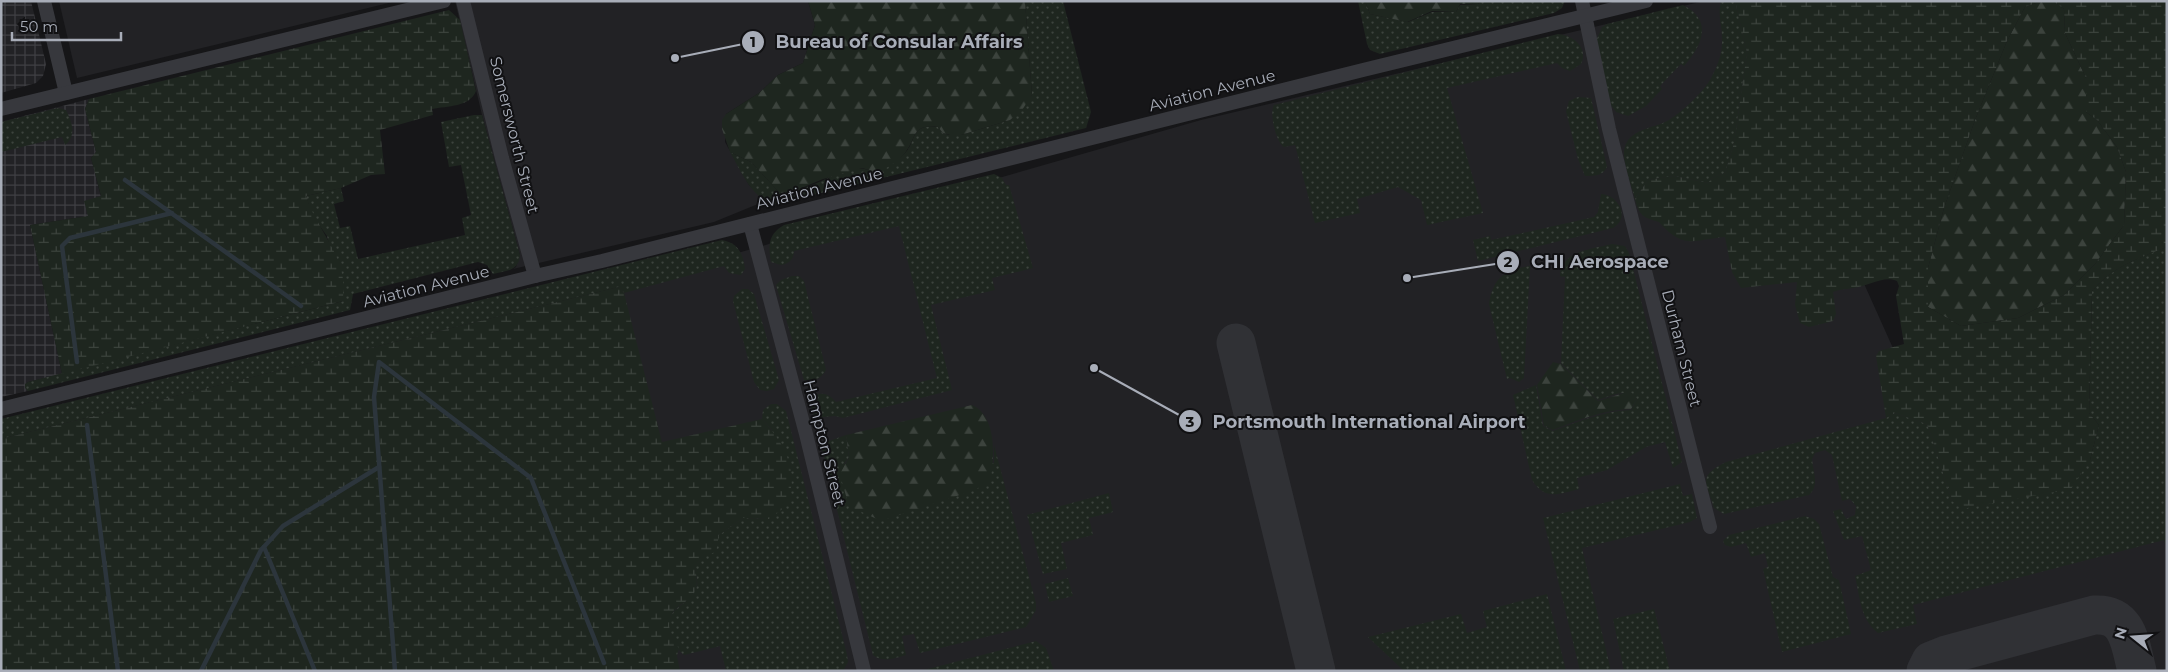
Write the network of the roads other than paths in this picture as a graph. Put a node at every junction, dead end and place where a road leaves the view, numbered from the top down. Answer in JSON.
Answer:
{"nodes":[{"id":1,"x":44,"y":1,"type":"edge"},
{"id":2,"x":444,"y":1,"type":"edge"},
{"id":3,"x":463,"y":1,"type":"edge"},
{"id":4,"x":1582,"y":1,"type":"edge"},
{"id":5,"x":1646,"y":1,"type":"edge"},
{"id":6,"x":1584,"y":16,"type":"junction"},
{"id":7,"x":66,"y":93,"type":"junction"},
{"id":8,"x":1,"y":109,"type":"edge"},
{"id":9,"x":750,"y":224,"type":"junction"},
{"id":10,"x":534,"y":276,"type":"junction"},
{"id":11,"x":1,"y":409,"type":"edge"},
{"id":12,"x":1710,"y":527,"type":"dead end"},
{"id":13,"x":864,"y":671,"type":"edge"}],
"edges":[{"from":1,"to":7,"type":"street"},
{"from":2,"to":7,"type":"street"},
{"from":3,"to":10,"type":"street","name":"Somersworth Street"},
{"from":4,"to":6,"type":"street","name":"Durham Street"},
{"from":5,"to":6,"type":"street","name":"Aviation Avenue"},
{"from":6,"to":9,"type":"street","name":"Aviation Avenue"},
{"from":6,"to":12,"type":"street","name":"Durham Street"},
{"from":7,"to":8,"type":"street"},
{"from":9,"to":10,"type":"street","name":"Aviation Avenue"},
{"from":9,"to":13,"type":"street","name":"Hampton Street"},
{"from":10,"to":11,"type":"street","name":"Aviation Avenue"}]}
